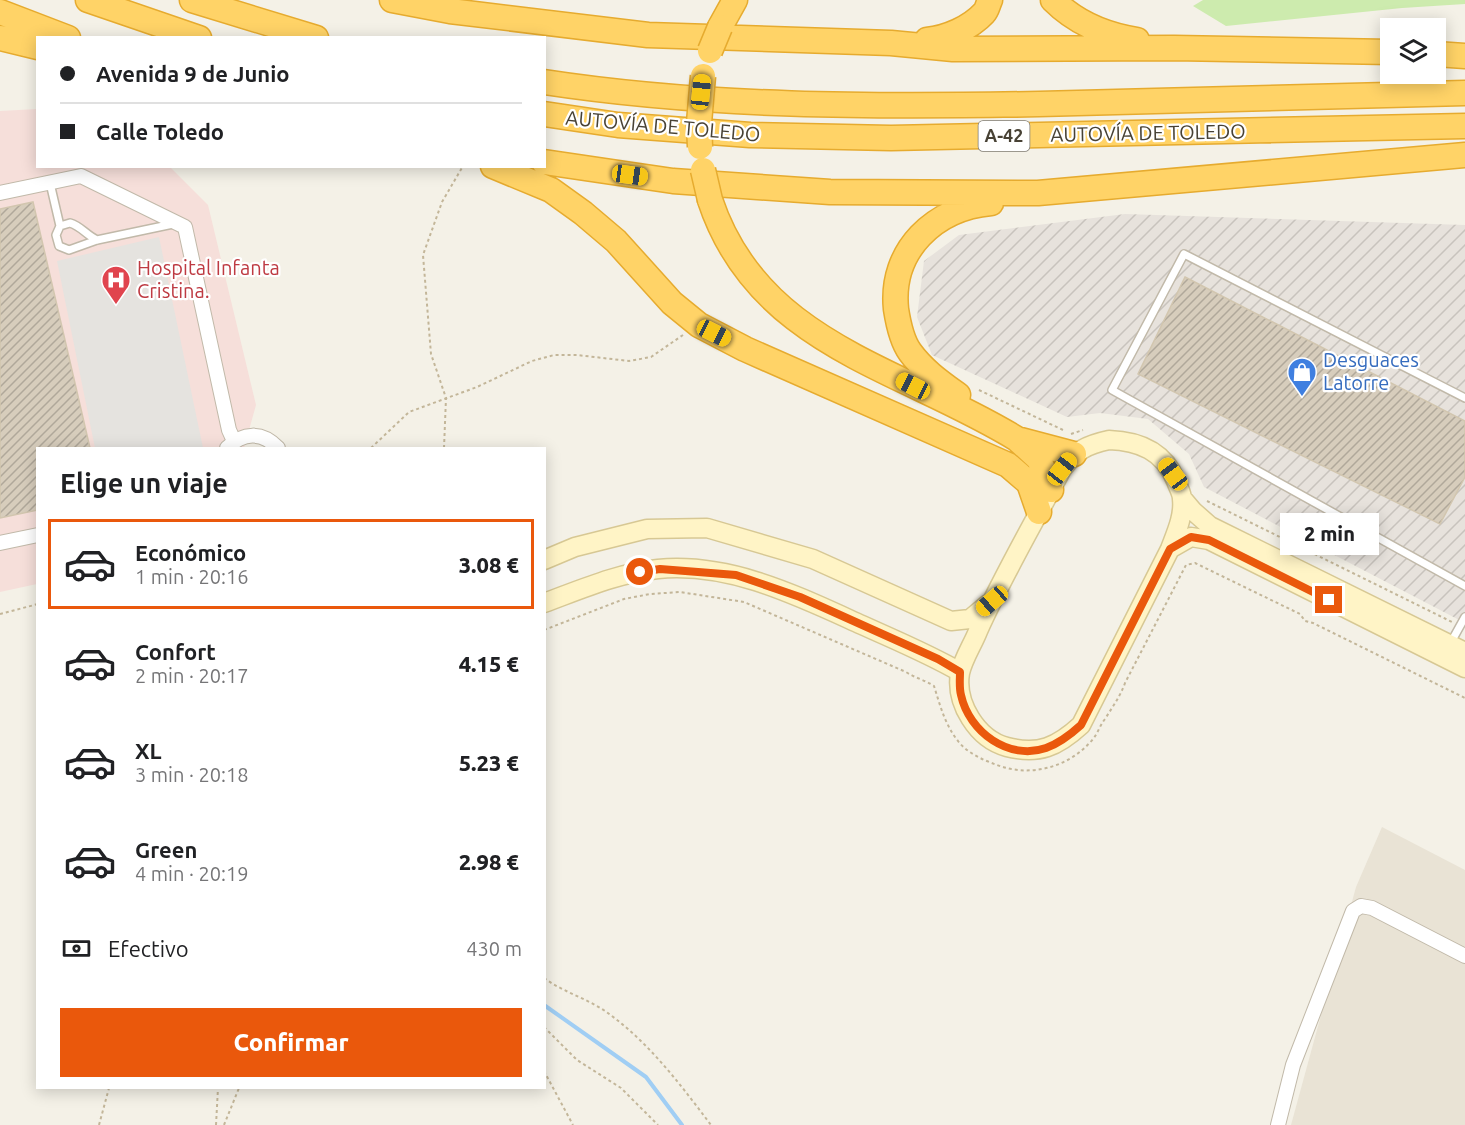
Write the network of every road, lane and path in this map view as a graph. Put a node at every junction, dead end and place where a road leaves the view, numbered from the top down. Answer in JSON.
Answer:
{"nodes":[{"id":1,"x":88,"y":0,"type":"edge"},
{"id":2,"x":192,"y":0,"type":"edge"},
{"id":3,"x":392,"y":0,"type":"edge"},
{"id":4,"x":447,"y":0,"type":"edge"},
{"id":5,"x":735,"y":0,"type":"edge"},
{"id":6,"x":990,"y":0,"type":"edge"},
{"id":7,"x":1065,"y":4,"type":"edge"},
{"id":8,"x":0,"y":12,"type":"edge"},
{"id":9,"x":553,"y":25,"type":"junction"},
{"id":10,"x":63,"y":36,"type":"edge"},
{"id":11,"x":193,"y":36,"type":"edge"},
{"id":12,"x":309,"y":36,"type":"edge"},
{"id":13,"x":0,"y":38,"type":"edge"},
{"id":14,"x":891,"y":43,"type":"junction"},
{"id":15,"x":36,"y":47,"type":"edge"},
{"id":16,"x":1174,"y":48,"type":"junction"},
{"id":17,"x":1380,"y":52,"type":"edge"},
{"id":18,"x":1446,"y":55,"type":"edge"},
{"id":19,"x":1465,"y":56,"type":"edge"},
{"id":20,"x":546,"y":82,"type":"edge"},
{"id":21,"x":1465,"y":93,"type":"edge"},
{"id":22,"x":546,"y":114,"type":"edge"},
{"id":23,"x":1465,"y":126,"type":"edge"},
{"id":24,"x":1465,"y":155,"type":"edge"},
{"id":25,"x":546,"y":162,"type":"edge"},
{"id":26,"x":463,"y":168,"type":"edge"},
{"id":27,"x":498,"y":168,"type":"edge"},
{"id":28,"x":50,"y":183,"type":"junction"},
{"id":29,"x":0,"y":193,"type":"edge"},
{"id":30,"x":1038,"y":193,"type":"junction"},
{"id":31,"x":175,"y":223,"type":"junction"},
{"id":32,"x":60,"y":226,"type":"junction"},
{"id":33,"x":97,"y":240,"type":"junction"},
{"id":34,"x":699,"y":325,"type":"junction"},
{"id":35,"x":446,"y":398,"type":"junction"},
{"id":36,"x":1465,"y":398,"type":"edge"},
{"id":37,"x":1014,"y":436,"type":"junction"},
{"id":38,"x":230,"y":445,"type":"edge"},
{"id":39,"x":277,"y":447,"type":"edge"},
{"id":40,"x":372,"y":447,"type":"edge"},
{"id":41,"x":444,"y":447,"type":"edge"},
{"id":42,"x":1074,"y":454,"type":"junction"},
{"id":43,"x":1051,"y":490,"type":"junction"},
{"id":44,"x":1182,"y":498,"type":"junction"},
{"id":45,"x":1039,"y":512,"type":"junction"},
{"id":46,"x":36,"y":526,"type":"edge"},
{"id":47,"x":0,"y":534,"type":"edge"},
{"id":48,"x":36,"y":535,"type":"edge"},
{"id":49,"x":0,"y":543,"type":"edge"},
{"id":50,"x":1170,"y":549,"type":"junction"},
{"id":51,"x":546,"y":560,"type":"edge"},
{"id":52,"x":1465,"y":586,"type":"edge"},
{"id":53,"x":992,"y":601,"type":"junction"},
{"id":54,"x":546,"y":602,"type":"edge"},
{"id":55,"x":36,"y":605,"type":"edge"},
{"id":56,"x":0,"y":614,"type":"edge"},
{"id":57,"x":1465,"y":617,"type":"edge"},
{"id":58,"x":1460,"y":627,"type":"junction"},
{"id":59,"x":546,"y":629,"type":"edge"},
{"id":60,"x":1458,"y":648,"type":"edge"},
{"id":61,"x":1465,"y":668,"type":"edge"},
{"id":62,"x":960,"y":672,"type":"junction"},
{"id":63,"x":1465,"y":698,"type":"edge"},
{"id":64,"x":1465,"y":956,"type":"edge"},
{"id":65,"x":546,"y":979,"type":"edge"},
{"id":66,"x":546,"y":1029,"type":"edge"},
{"id":67,"x":546,"y":1075,"type":"edge"},
{"id":68,"x":109,"y":1089,"type":"edge"},
{"id":69,"x":218,"y":1089,"type":"edge"},
{"id":70,"x":239,"y":1089,"type":"edge"},
{"id":71,"x":99,"y":1125,"type":"edge"},
{"id":72,"x":216,"y":1125,"type":"edge"},
{"id":73,"x":224,"y":1125,"type":"edge"},
{"id":74,"x":573,"y":1125,"type":"edge"},
{"id":75,"x":658,"y":1125,"type":"edge"},
{"id":76,"x":711,"y":1125,"type":"edge"},
{"id":77,"x":1278,"y":1125,"type":"edge"}],
"edges":[{"from":1,"to":11,"type":"highway"},
{"from":2,"to":12,"type":"highway"},
{"from":3,"to":9,"type":"highway"},
{"from":4,"to":9,"type":"highway"},
{"from":5,"to":37,"type":"highway","bridge":true},
{"from":6,"to":14,"type":"highway"},
{"from":7,"to":16,"type":"highway"},
{"from":8,"to":10,"type":"highway"},
{"from":9,"to":14,"type":"highway"},
{"from":13,"to":15,"type":"highway"},
{"from":14,"to":16,"type":"highway"},
{"from":16,"to":17,"type":"highway"},
{"from":18,"to":19,"type":"highway"},
{"from":20,"to":21,"type":"highway","name":"AUTOVÍA DE TOLEDO","number":"A-42"},
{"from":22,"to":23,"type":"highway","name":"AUTOVÍA DE TOLEDO","number":"A-42"},
{"from":24,"to":30,"type":"highway"},
{"from":25,"to":30,"type":"highway"},
{"from":26,"to":35,"type":"path"},
{"from":27,"to":34,"type":"highway"},
{"from":28,"to":29,"type":"street"},
{"from":28,"to":31,"type":"street"},
{"from":28,"to":32,"type":"lane"},
{"from":30,"to":37,"type":"highway"},
{"from":31,"to":33,"type":"lane"},
{"from":31,"to":38,"type":"street"},
{"from":32,"to":33,"type":"lane"},
{"from":32,"to":33,"type":"lane"},
{"from":34,"to":35,"type":"path"},
{"from":34,"to":45,"type":"highway"},
{"from":35,"to":40,"type":"path"},
{"from":35,"to":41,"type":"path"},
{"from":36,"to":52,"type":"lane"},
{"from":37,"to":42,"type":"highway"},
{"from":37,"to":43,"type":"highway"},
{"from":38,"to":39,"type":"street"},
{"from":42,"to":43,"type":"main road"},
{"from":42,"to":44,"type":"main road"},
{"from":43,"to":45,"type":"main road"},
{"from":44,"to":50,"type":"main road"},
{"from":44,"to":58,"type":"path"},
{"from":44,"to":60,"type":"main road"},
{"from":45,"to":53,"type":"main road"},
{"from":46,"to":47,"type":"street"},
{"from":48,"to":49,"type":"street"},
{"from":50,"to":61,"type":"main road"},
{"from":50,"to":62,"type":"main road"},
{"from":51,"to":53,"type":"main road"},
{"from":53,"to":62,"type":"main road"},
{"from":54,"to":62,"type":"main road"},
{"from":55,"to":56,"type":"path"},
{"from":57,"to":58,"type":"lane"},
{"from":58,"to":60,"type":"lane"},
{"from":59,"to":63,"type":"path"},
{"from":64,"to":77,"type":"street"},
{"from":65,"to":76,"type":"path"},
{"from":66,"to":75,"type":"path"},
{"from":67,"to":74,"type":"path"},
{"from":68,"to":71,"type":"path"},
{"from":69,"to":72,"type":"path"},
{"from":70,"to":73,"type":"path"}]}
